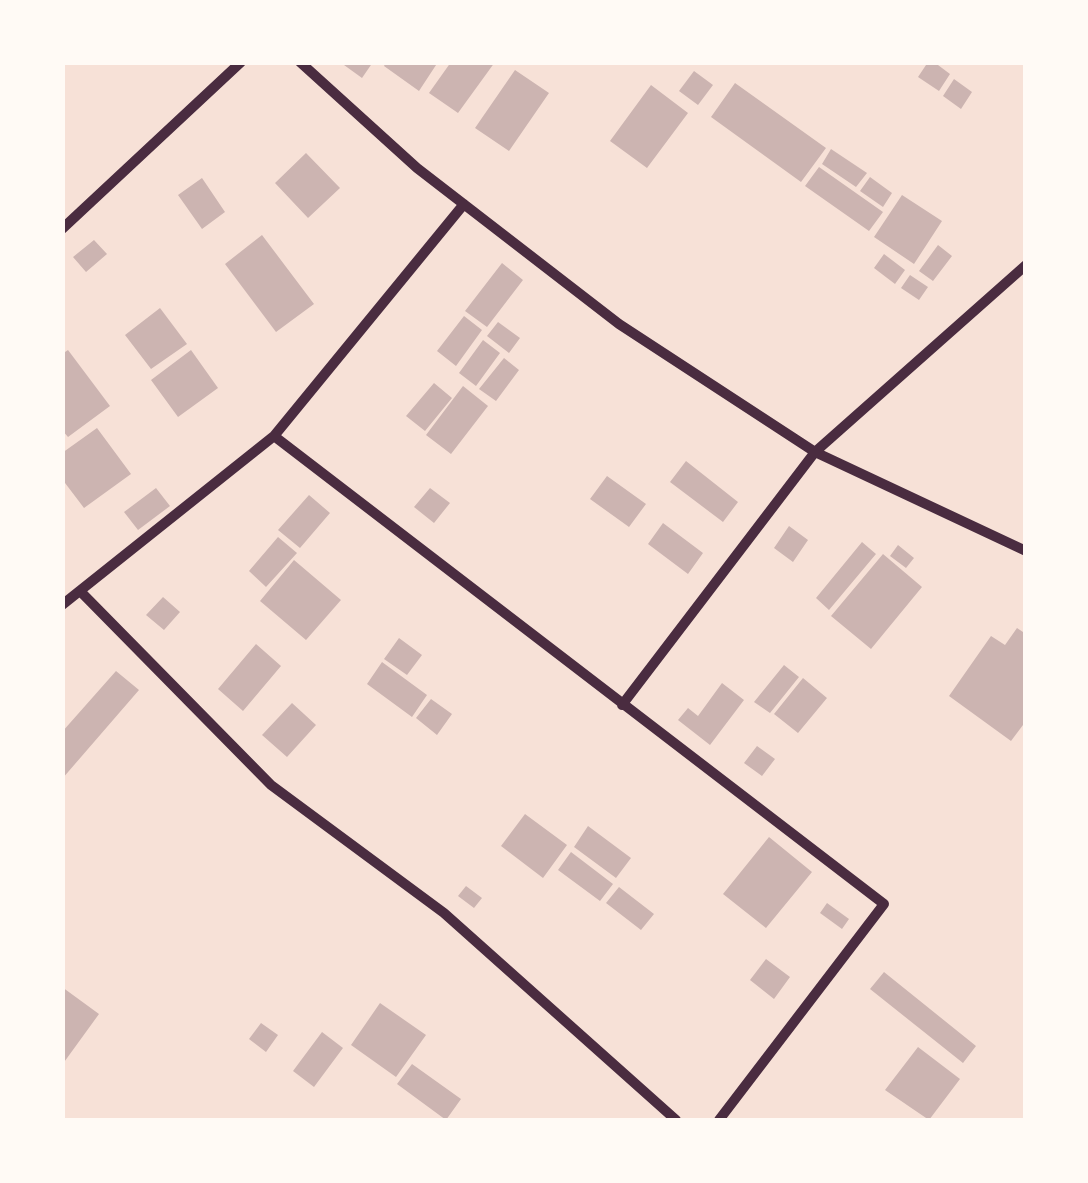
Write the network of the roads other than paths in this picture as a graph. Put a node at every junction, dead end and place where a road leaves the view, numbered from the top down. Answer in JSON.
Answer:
{"nodes":[{"id":1,"x":241,"y":62,"type":"edge"},
{"id":2,"x":300,"y":62,"type":"edge"},
{"id":3,"x":464,"y":204,"type":"junction"},
{"id":4,"x":62,"y":230,"type":"edge"},
{"id":5,"x":1026,"y":264,"type":"edge"},
{"id":6,"x":274,"y":436,"type":"junction"},
{"id":7,"x":815,"y":452,"type":"junction"},
{"id":8,"x":1026,"y":551,"type":"edge"},
{"id":9,"x":80,"y":591,"type":"junction"},
{"id":10,"x":62,"y":605,"type":"edge"},
{"id":11,"x":622,"y":705,"type":"junction"},
{"id":12,"x":676,"y":1120,"type":"edge"},
{"id":13,"x":719,"y":1120,"type":"edge"}],
"edges":[{"from":1,"to":4,"type":"street"},
{"from":2,"to":3,"type":"street"},
{"from":3,"to":6,"type":"street"},
{"from":3,"to":7,"type":"street"},
{"from":5,"to":7,"type":"street"},
{"from":6,"to":9,"type":"street"},
{"from":6,"to":11,"type":"street"},
{"from":7,"to":8,"type":"street"},
{"from":7,"to":11,"type":"street"},
{"from":9,"to":10,"type":"street"},
{"from":9,"to":12,"type":"street"},
{"from":11,"to":13,"type":"street"}]}
